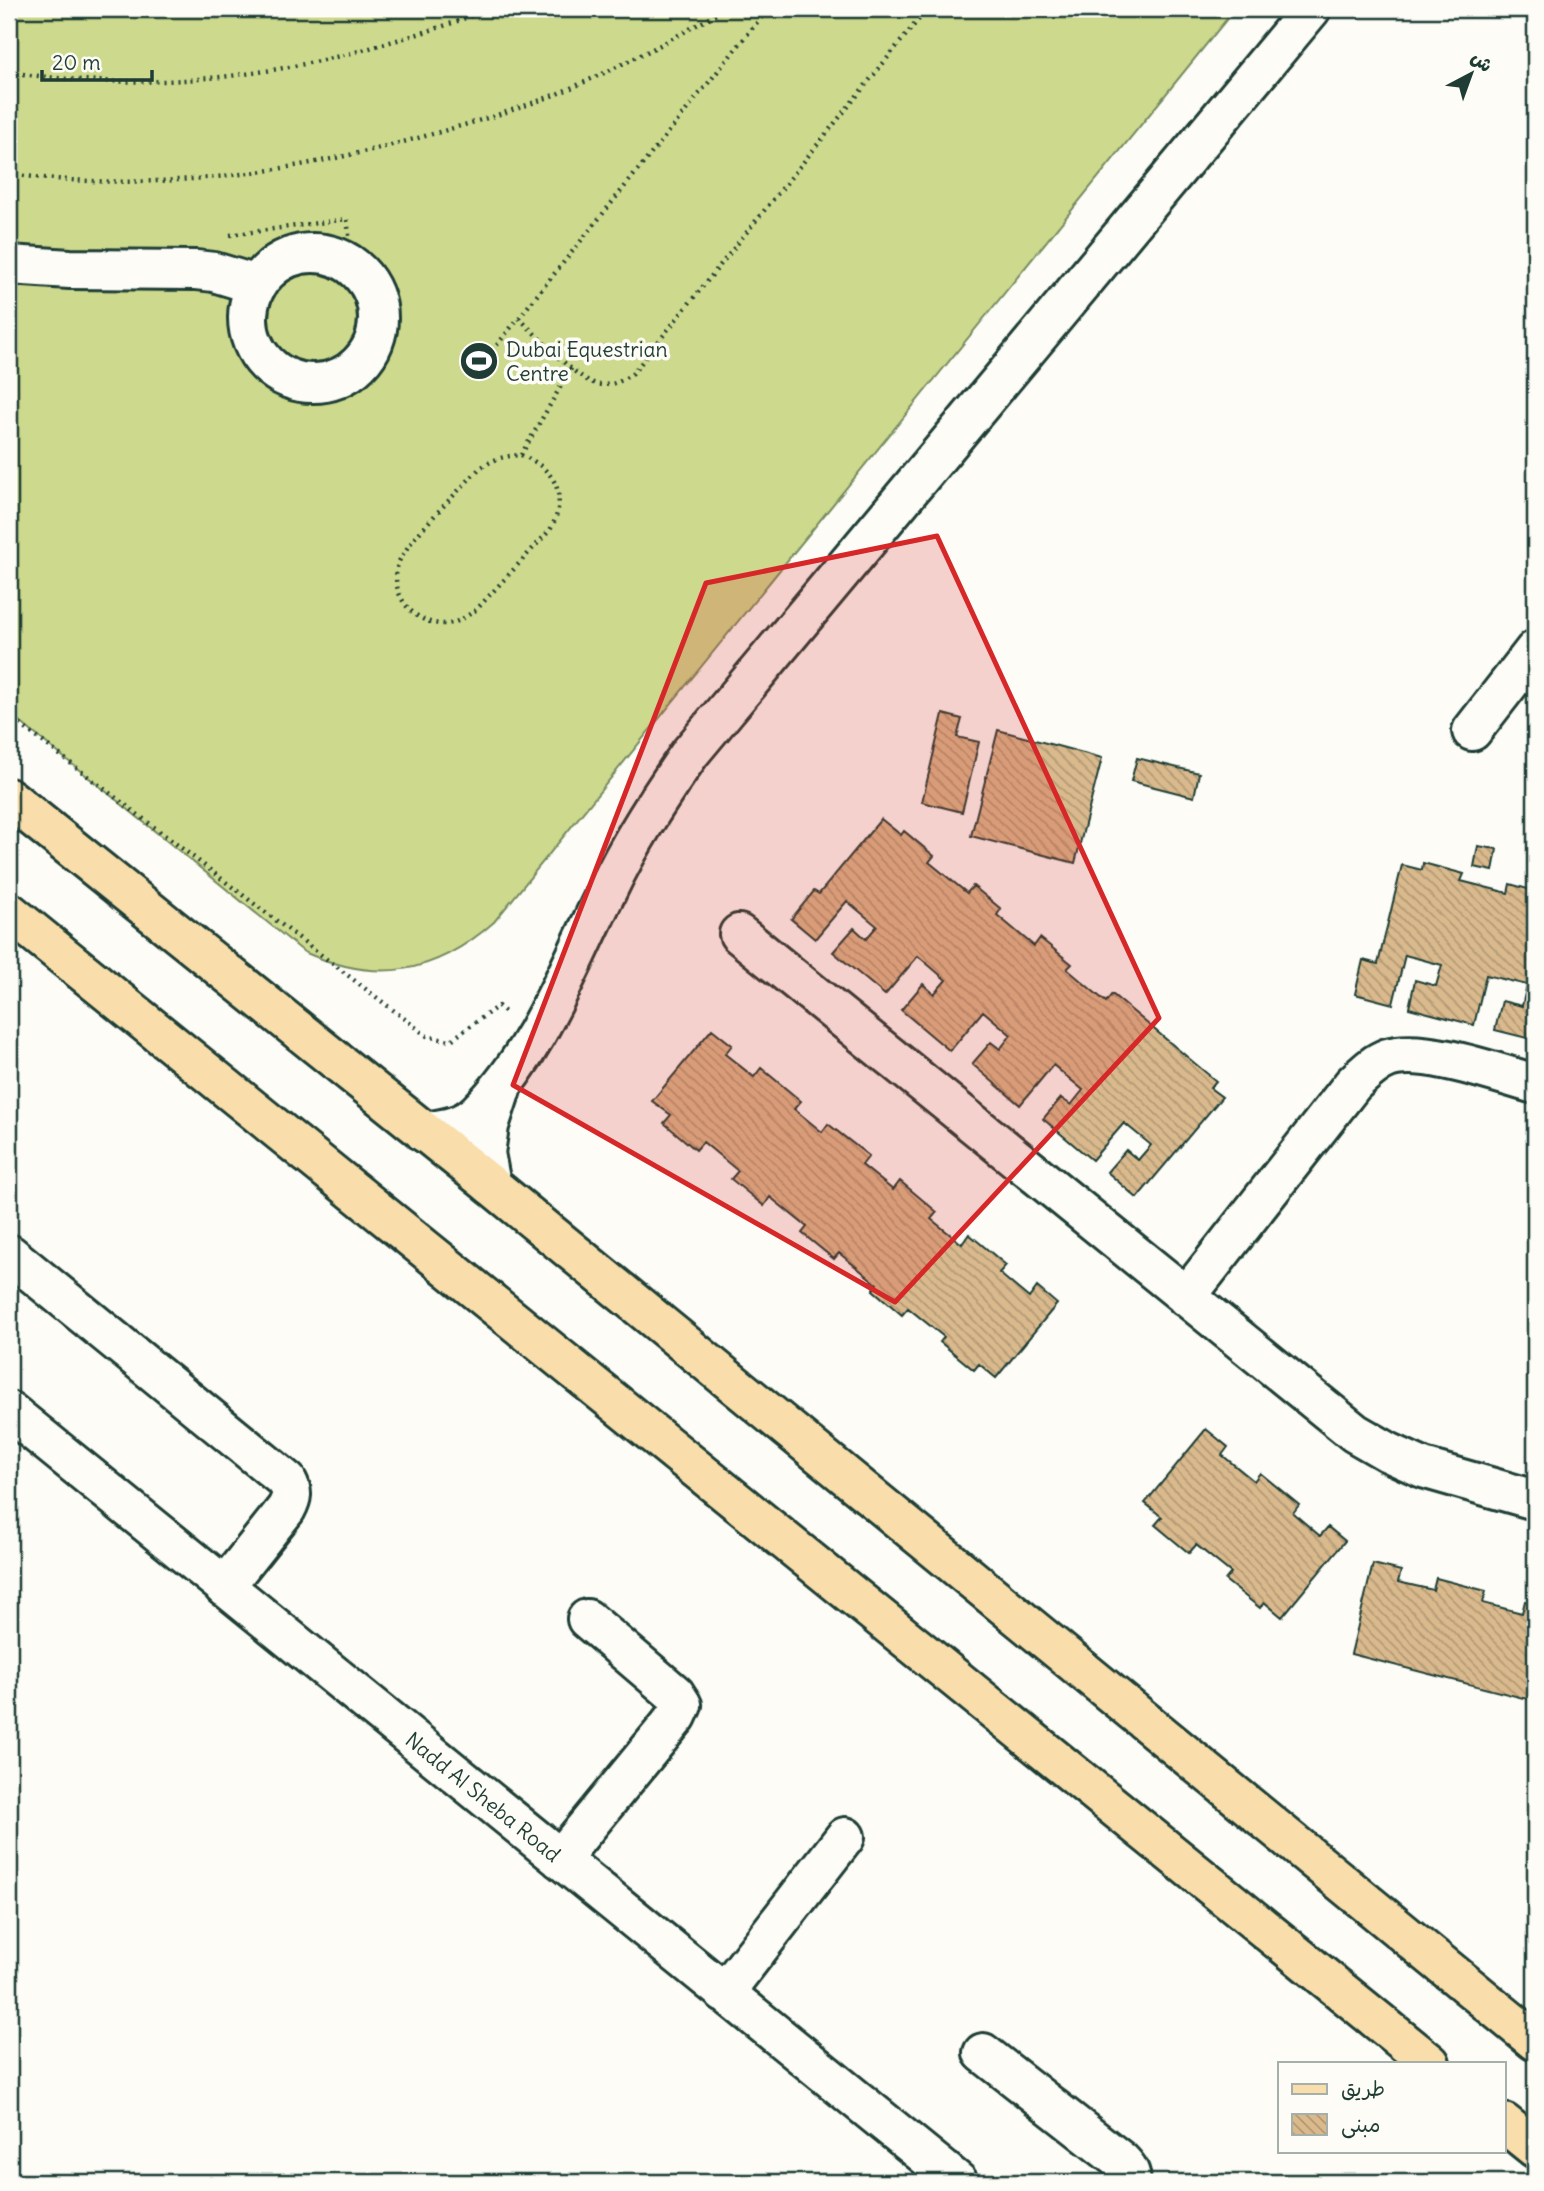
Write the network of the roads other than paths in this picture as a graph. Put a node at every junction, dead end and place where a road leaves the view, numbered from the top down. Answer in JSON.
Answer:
{"nodes":[{"id":1,"x":1311,"y":9,"type":"edge"},
{"id":2,"x":9,"y":265,"type":"edge"},
{"id":3,"x":257,"y":285,"type":"dead end"},
{"id":4,"x":1535,"y":650,"type":"edge"},
{"id":5,"x":1472,"y":731,"type":"dead end"},
{"id":6,"x":9,"y":798,"type":"edge"},
{"id":7,"x":9,"y":912,"type":"edge"},
{"id":8,"x":739,"y":934,"type":"dead end"},
{"id":9,"x":504,"y":1081,"type":"junction"},
{"id":10,"x":1535,"y":1083,"type":"edge"},
{"id":11,"x":424,"y":1132,"type":"junction"},
{"id":12,"x":491,"y":1185,"type":"junction"},
{"id":13,"x":9,"y":1254,"type":"edge"},
{"id":14,"x":1186,"y":1297,"type":"junction"},
{"id":15,"x":9,"y":1411,"type":"edge"},
{"id":16,"x":1535,"y":1500,"type":"edge"},
{"id":17,"x":224,"y":1587,"type":"junction"},
{"id":18,"x":587,"y":1619,"type":"dead end"},
{"id":19,"x":845,"y":1837,"type":"dead end"},
{"id":20,"x":560,"y":1859,"type":"junction"},
{"id":21,"x":724,"y":1993,"type":"junction"},
{"id":22,"x":1535,"y":2041,"type":"edge"},
{"id":23,"x":983,"y":2053,"type":"dead end"},
{"id":24,"x":1429,"y":2062,"type":"edge"},
{"id":25,"x":1506,"y":2125,"type":"edge"},
{"id":26,"x":1535,"y":2148,"type":"edge"},
{"id":27,"x":958,"y":2182,"type":"edge"},
{"id":28,"x":1130,"y":2182,"type":"edge"}],
"edges":[{"from":1,"to":9,"type":"street"},
{"from":2,"to":3,"type":"street"},
{"from":4,"to":5,"type":"street"},
{"from":6,"to":11,"type":"main road"},
{"from":7,"to":24,"type":"main road"},
{"from":8,"to":14,"type":"street"},
{"from":9,"to":11,"type":"street"},
{"from":9,"to":12,"type":"street"},
{"from":10,"to":14,"type":"street"},
{"from":11,"to":12,"type":"main road"},
{"from":12,"to":22,"type":"main road"},
{"from":13,"to":17,"type":"street"},
{"from":14,"to":16,"type":"street"},
{"from":15,"to":17,"type":"street","name":"Nadd Al Sheba Road"},
{"from":17,"to":20,"type":"street","name":"Nadd Al Sheba Road"},
{"from":18,"to":20,"type":"street"},
{"from":19,"to":21,"type":"street"},
{"from":20,"to":21,"type":"street","name":"Nadd Al Sheba Road"},
{"from":21,"to":27,"type":"street","name":"Nadd Al Sheba Road"},
{"from":23,"to":28,"type":"street"},
{"from":25,"to":26,"type":"main road"}]}
